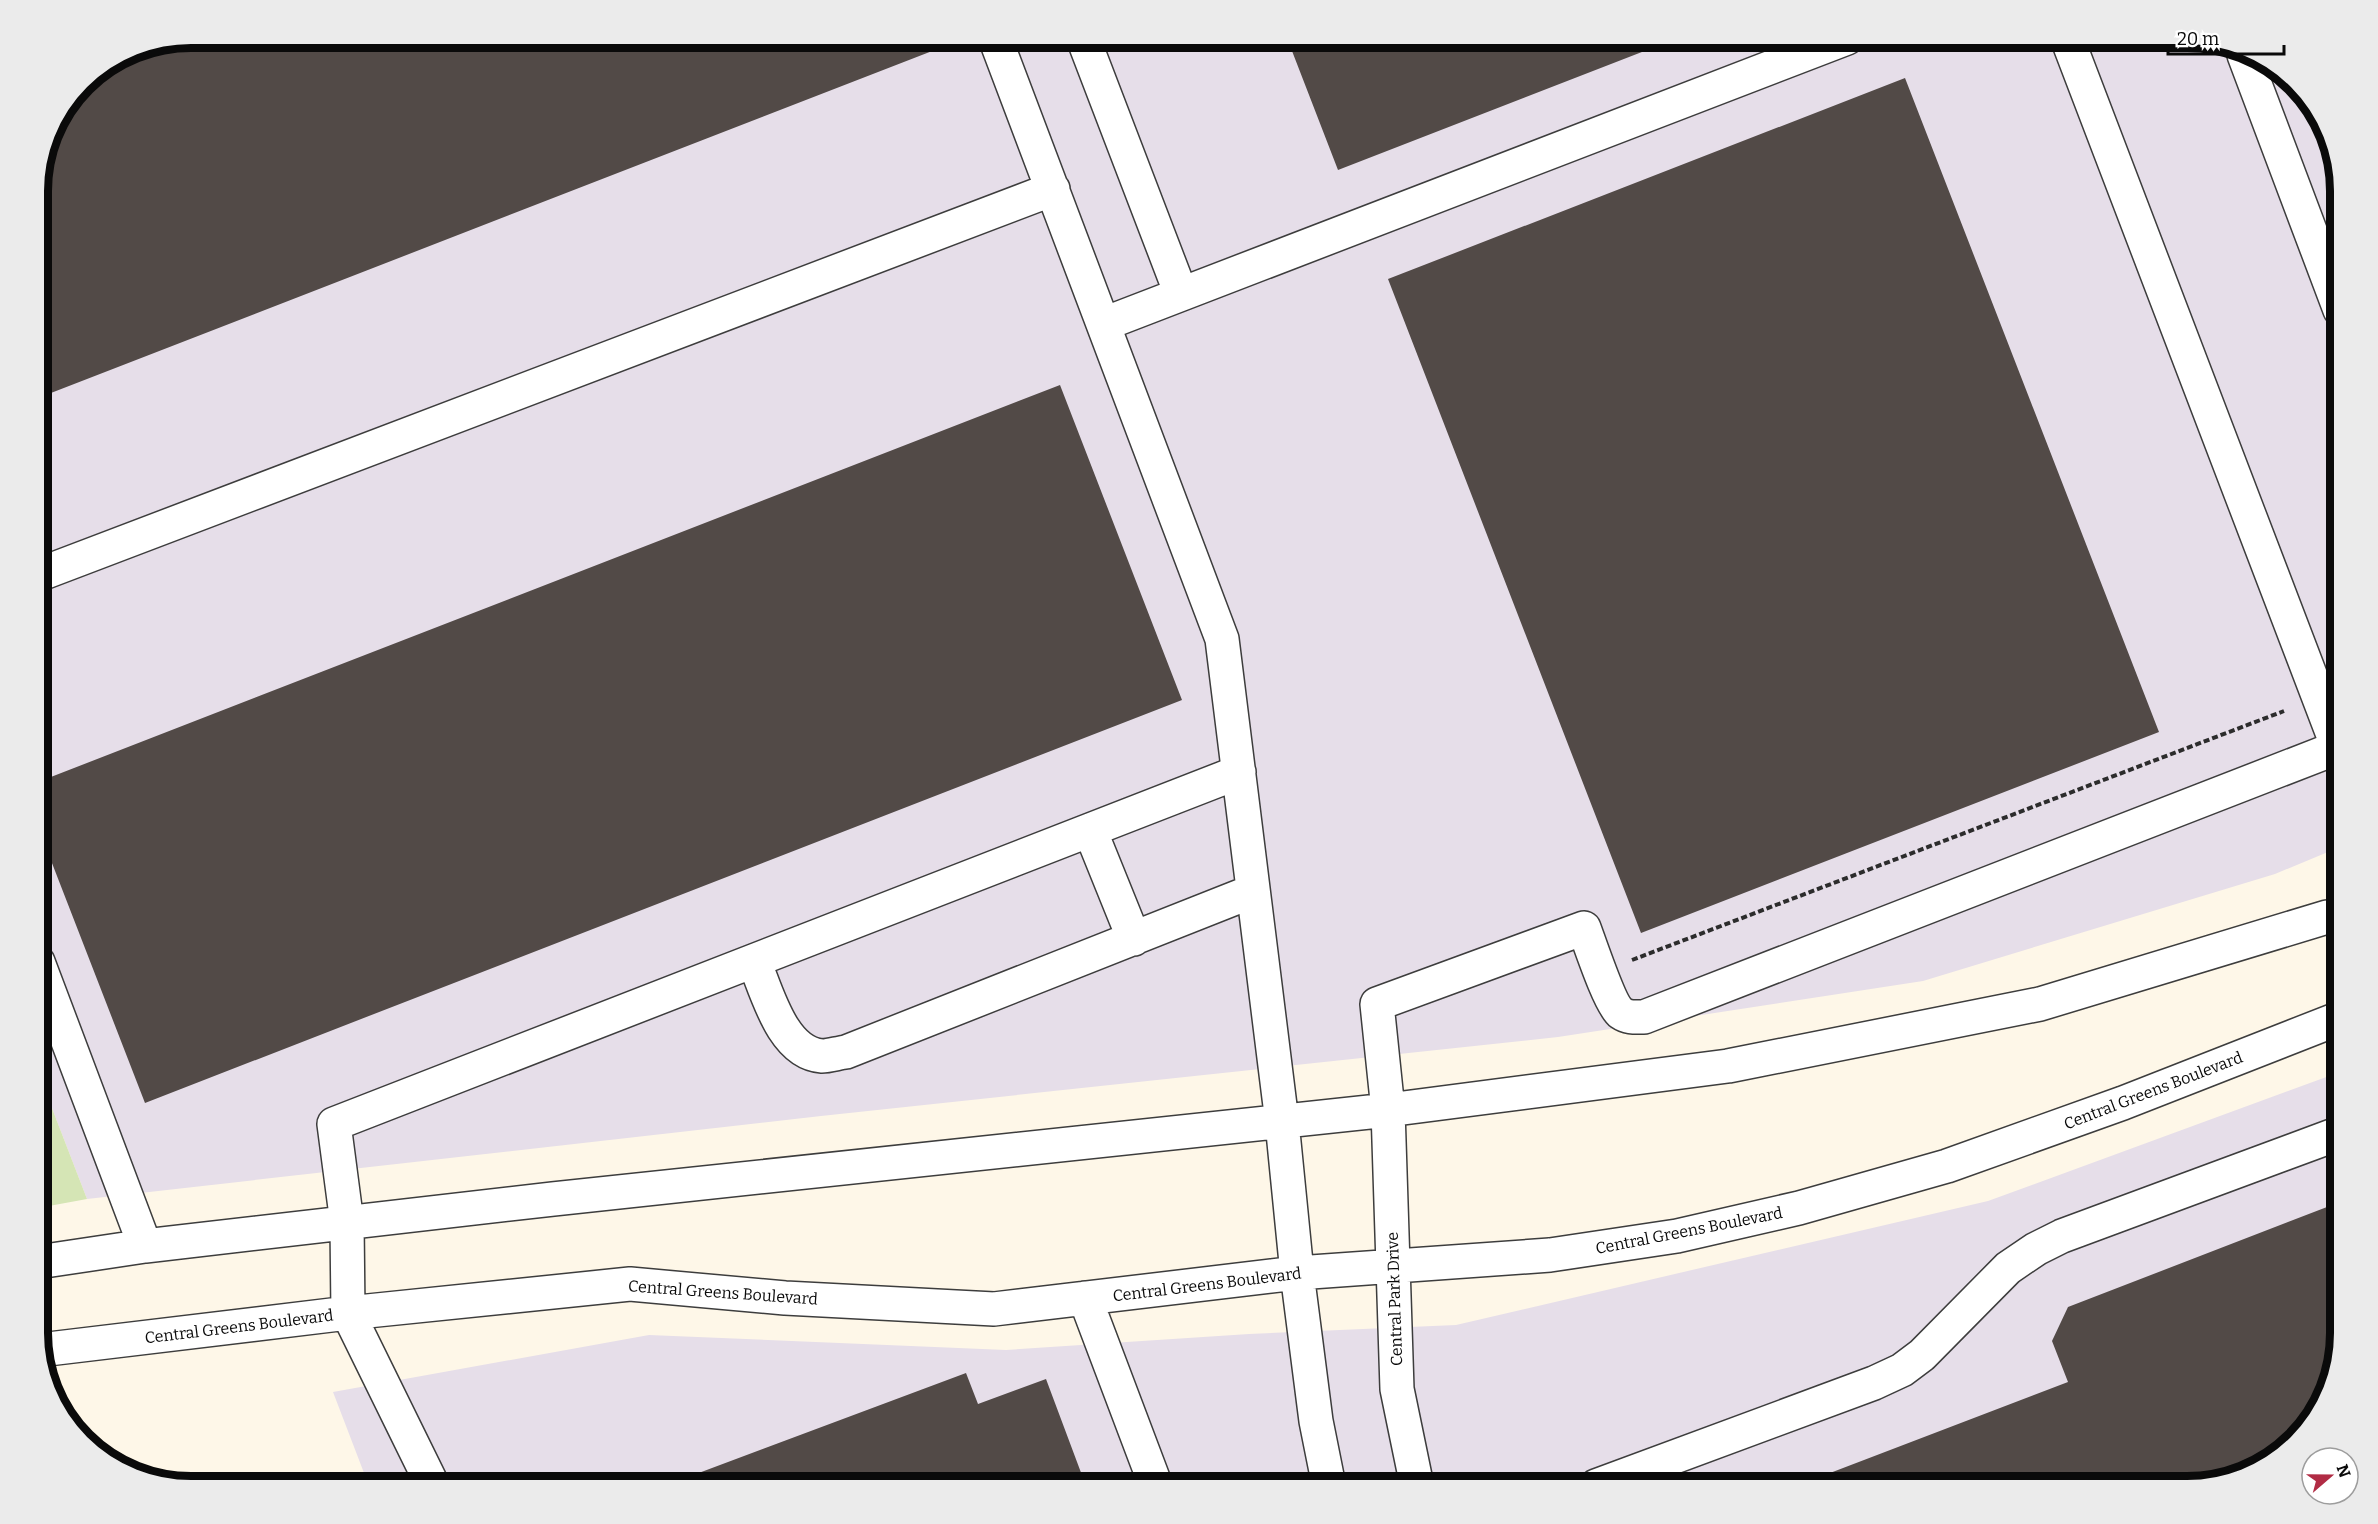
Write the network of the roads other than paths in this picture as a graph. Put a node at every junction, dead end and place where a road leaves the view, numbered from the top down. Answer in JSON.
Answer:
{"nodes":[{"id":1,"x":999,"y":48,"type":"edge"},
{"id":2,"x":1087,"y":48,"type":"edge"},
{"id":3,"x":1821,"y":48,"type":"edge"},
{"id":4,"x":2071,"y":48,"type":"edge"},
{"id":5,"x":2246,"y":62,"type":"edge"},
{"id":6,"x":1053,"y":189,"type":"junction"},
{"id":7,"x":2330,"y":283,"type":"edge"},
{"id":8,"x":1181,"y":294,"type":"junction"},
{"id":9,"x":1104,"y":324,"type":"junction"},
{"id":10,"x":48,"y":571,"type":"edge"},
{"id":11,"x":2330,"y":725,"type":"edge"},
{"id":12,"x":2330,"y":753,"type":"edge"},
{"id":13,"x":1239,"y":772,"type":"junction"},
{"id":14,"x":1090,"y":830,"type":"junction"},
{"id":15,"x":1253,"y":891,"type":"junction"},
{"id":16,"x":2330,"y":918,"type":"edge"},
{"id":17,"x":1134,"y":939,"type":"junction"},
{"id":18,"x":754,"y":961,"type":"junction"},
{"id":19,"x":48,"y":989,"type":"edge"},
{"id":20,"x":2330,"y":1022,"type":"edge"},
{"id":21,"x":1388,"y":1110,"type":"junction"},
{"id":22,"x":1282,"y":1122,"type":"junction"},
{"id":23,"x":2330,"y":1137,"type":"edge"},
{"id":24,"x":347,"y":1223,"type":"junction"},
{"id":25,"x":145,"y":1246,"type":"junction"},
{"id":26,"x":48,"y":1261,"type":"edge"},
{"id":27,"x":1393,"y":1266,"type":"junction"},
{"id":28,"x":1297,"y":1273,"type":"junction"},
{"id":29,"x":1085,"y":1298,"type":"junction"},
{"id":30,"x":348,"y":1313,"type":"junction"},
{"id":31,"x":49,"y":1349,"type":"edge"},
{"id":32,"x":428,"y":1476,"type":"edge"},
{"id":33,"x":1152,"y":1476,"type":"edge"},
{"id":34,"x":1327,"y":1476,"type":"edge"},
{"id":35,"x":1415,"y":1476,"type":"edge"},
{"id":36,"x":1623,"y":1476,"type":"edge"}],
"edges":[{"from":1,"to":6,"type":"street"},
{"from":2,"to":8,"type":"street"},
{"from":3,"to":8,"type":"street"},
{"from":4,"to":11,"type":"street"},
{"from":5,"to":7,"type":"street"},
{"from":6,"to":9,"type":"street"},
{"from":6,"to":10,"type":"street"},
{"from":8,"to":9,"type":"street"},
{"from":9,"to":13,"type":"street"},
{"from":12,"to":21,"type":"street","name":"Central Park Drive"},
{"from":13,"to":14,"type":"street"},
{"from":13,"to":15,"type":"street"},
{"from":14,"to":17,"type":"street"},
{"from":14,"to":18,"type":"street"},
{"from":15,"to":17,"type":"street"},
{"from":15,"to":22,"type":"street"},
{"from":16,"to":21,"type":"street"},
{"from":17,"to":18,"type":"street"},
{"from":18,"to":24,"type":"street"},
{"from":19,"to":25,"type":"street"},
{"from":20,"to":27,"type":"street","name":"Central Greens Boulevard"},
{"from":21,"to":22,"type":"street"},
{"from":21,"to":27,"type":"street","name":"Central Park Drive"},
{"from":22,"to":24,"type":"street"},
{"from":22,"to":28,"type":"street"},
{"from":23,"to":36,"type":"street"},
{"from":24,"to":25,"type":"street"},
{"from":24,"to":30,"type":"street"},
{"from":25,"to":26,"type":"street"},
{"from":27,"to":28,"type":"street","name":"Central Greens Boulevard"},
{"from":27,"to":35,"type":"street","name":"Central Park Drive"},
{"from":28,"to":29,"type":"street","name":"Central Greens Boulevard"},
{"from":28,"to":34,"type":"street"},
{"from":29,"to":30,"type":"street","name":"Central Greens Boulevard"},
{"from":29,"to":33,"type":"street"},
{"from":30,"to":31,"type":"street","name":"Central Greens Boulevard"},
{"from":30,"to":32,"type":"street"}]}
